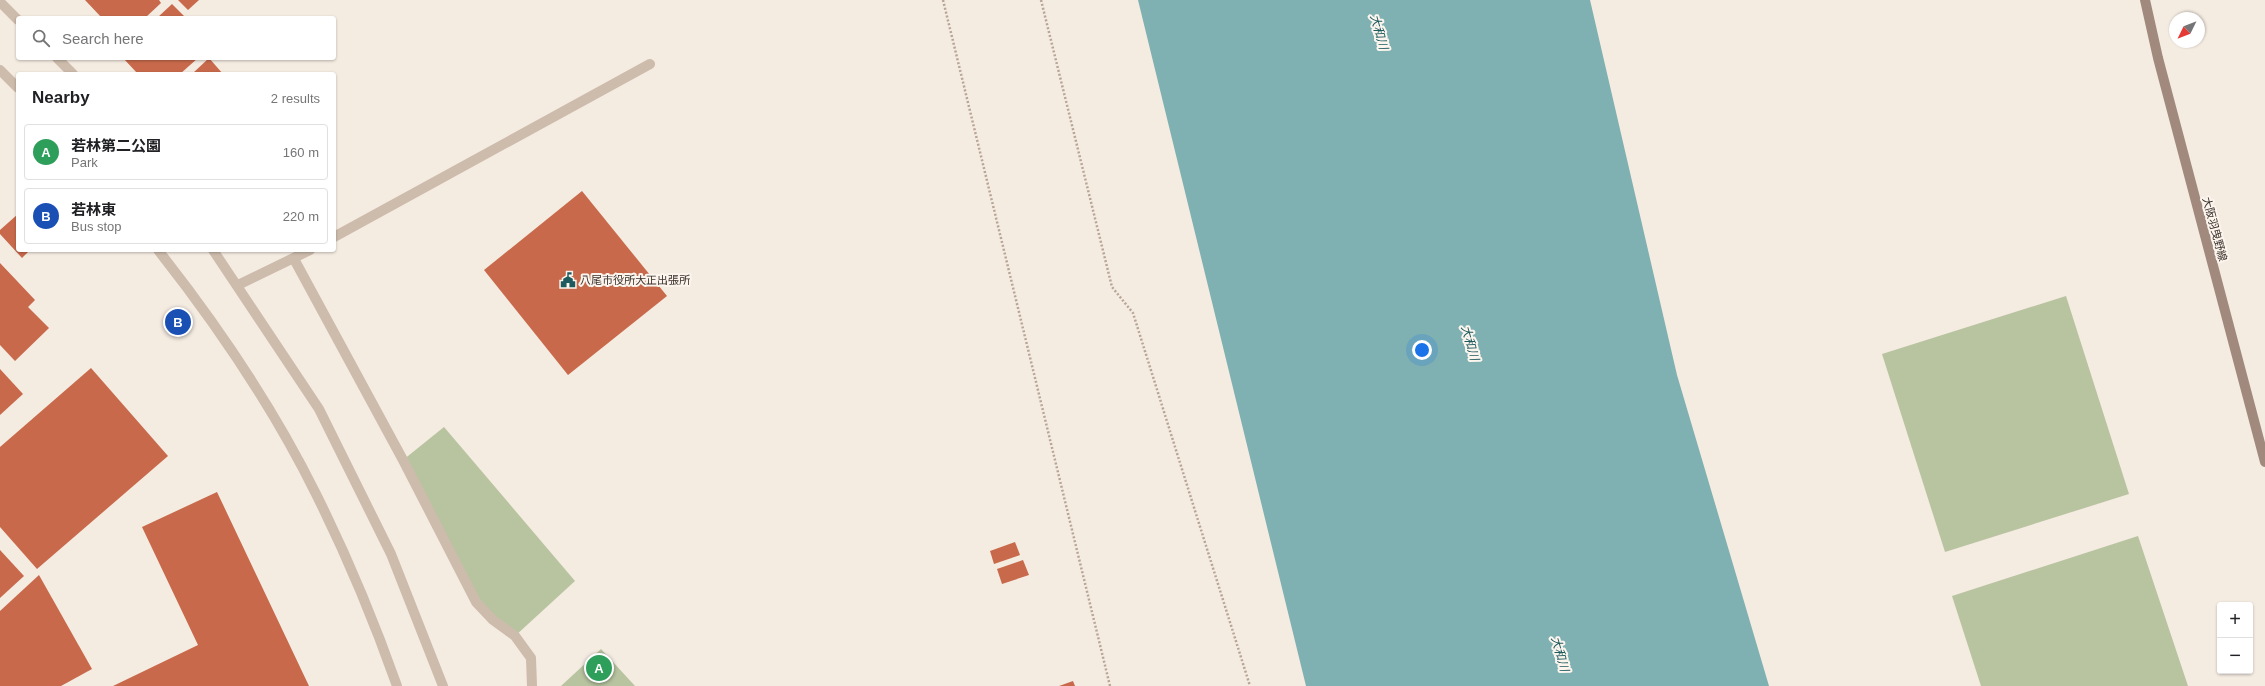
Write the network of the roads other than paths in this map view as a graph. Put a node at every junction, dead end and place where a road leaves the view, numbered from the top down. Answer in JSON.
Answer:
{"nodes":[{"id":1,"x":2145,"y":0,"type":"edge"},
{"id":2,"x":0,"y":2,"type":"edge"},
{"id":3,"x":16,"y":18,"type":"edge"},
{"id":4,"x":59,"y":60,"type":"edge"},
{"id":5,"x":650,"y":64,"type":"dead end"},
{"id":6,"x":0,"y":70,"type":"edge"},
{"id":7,"x":71,"y":72,"type":"edge"},
{"id":8,"x":16,"y":86,"type":"edge"},
{"id":9,"x":336,"y":236,"type":"edge"},
{"id":10,"x":160,"y":252,"type":"edge"},
{"id":11,"x":214,"y":252,"type":"edge"},
{"id":12,"x":306,"y":252,"type":"edge"},
{"id":13,"x":294,"y":259,"type":"junction"},
{"id":14,"x":238,"y":285,"type":"junction"},
{"id":15,"x":2265,"y":462,"type":"edge"},
{"id":16,"x":397,"y":686,"type":"edge"},
{"id":17,"x":443,"y":686,"type":"edge"},
{"id":18,"x":532,"y":686,"type":"edge"}],
"edges":[{"from":1,"to":15,"type":"main road","name":"大阪羽曳野線"},
{"from":2,"to":3,"type":"street"},
{"from":4,"to":7,"type":"street"},
{"from":5,"to":9,"type":"street"},
{"from":6,"to":8,"type":"street"},
{"from":10,"to":16,"type":"street"},
{"from":11,"to":14,"type":"street"},
{"from":12,"to":13,"type":"street"},
{"from":13,"to":14,"type":"street"},
{"from":13,"to":18,"type":"street"},
{"from":14,"to":17,"type":"street"}]}
